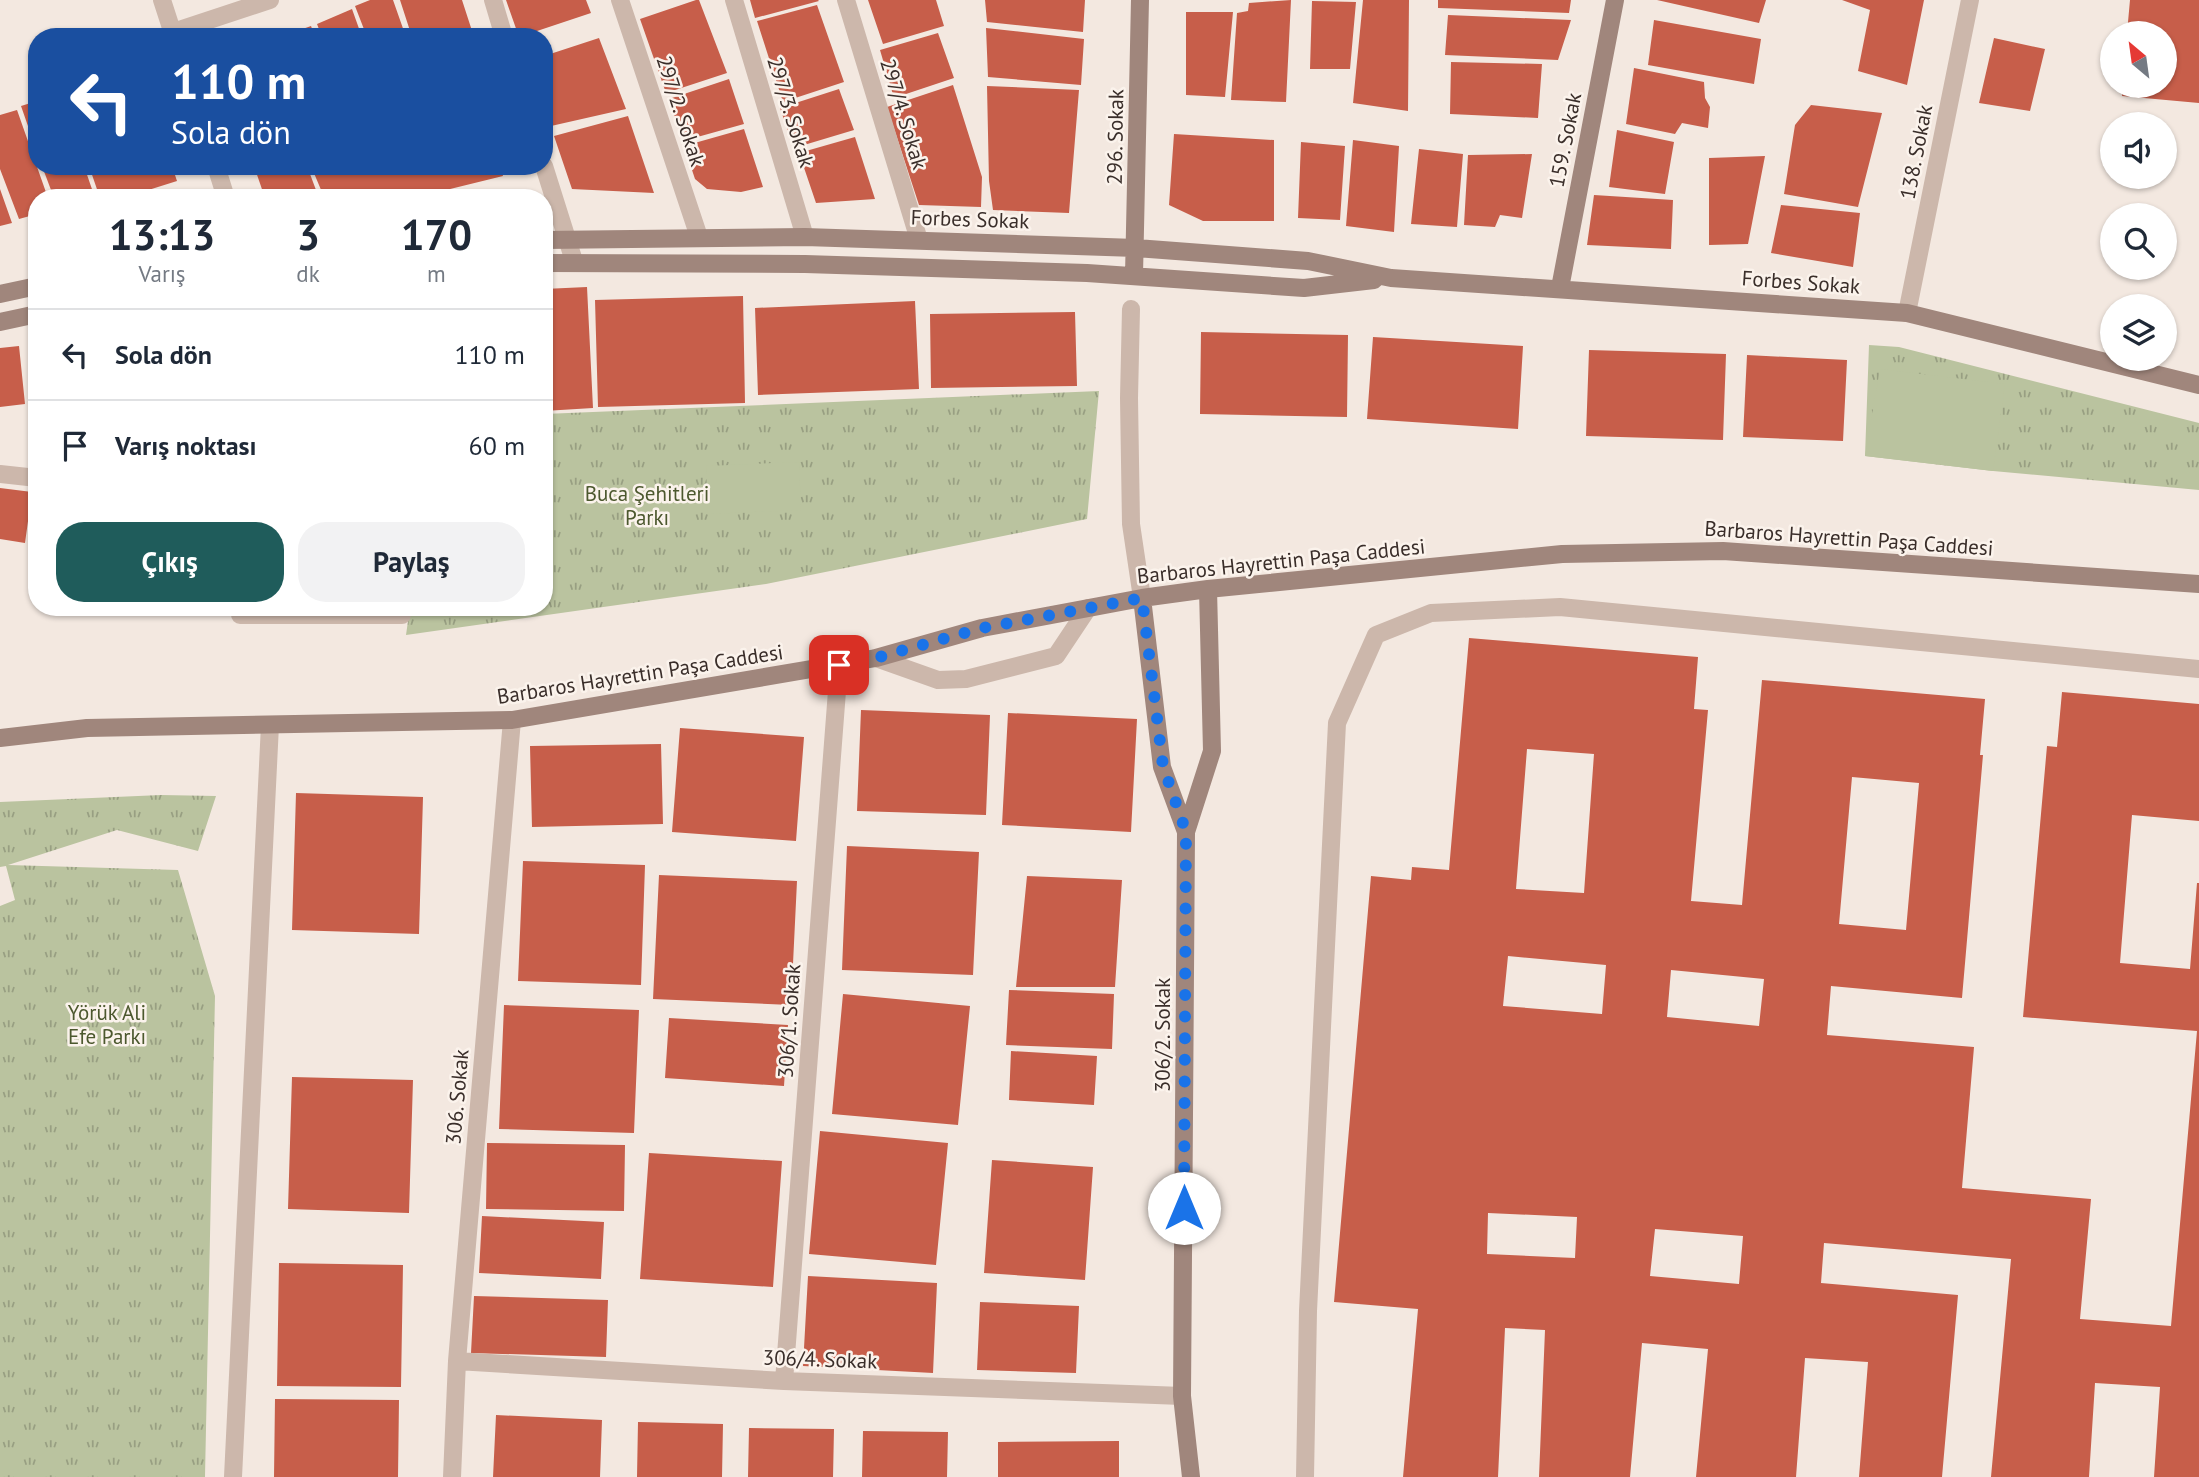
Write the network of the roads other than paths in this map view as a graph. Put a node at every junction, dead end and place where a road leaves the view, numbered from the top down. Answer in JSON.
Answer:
{"nodes":[{"id":1,"x":162,"y":0,"type":"edge"},
{"id":2,"x":270,"y":0,"type":"edge"},
{"id":3,"x":493,"y":0,"type":"edge"},
{"id":4,"x":620,"y":0,"type":"edge"},
{"id":5,"x":734,"y":0,"type":"edge"},
{"id":6,"x":846,"y":0,"type":"edge"},
{"id":7,"x":1140,"y":0,"type":"edge"},
{"id":8,"x":1615,"y":0,"type":"edge"},
{"id":9,"x":1970,"y":0,"type":"edge"},
{"id":10,"x":171,"y":28,"type":"edge"},
{"id":11,"x":192,"y":28,"type":"edge"},
{"id":12,"x":501,"y":28,"type":"edge"},
{"id":13,"x":553,"y":194,"type":"edge"},
{"id":14,"x":699,"y":237,"type":"junction"},
{"id":15,"x":805,"y":237,"type":"junction"},
{"id":16,"x":553,"y":240,"type":"edge"},
{"id":17,"x":568,"y":240,"type":"junction"},
{"id":18,"x":919,"y":240,"type":"junction"},
{"id":19,"x":1136,"y":247,"type":"junction"},
{"id":20,"x":574,"y":261,"type":"junction"},
{"id":21,"x":553,"y":262,"type":"edge"},
{"id":22,"x":1134,"y":275,"type":"junction"},
{"id":23,"x":1391,"y":278,"type":"junction"},
{"id":24,"x":28,"y":288,"type":"edge"},
{"id":25,"x":1560,"y":288,"type":"junction"},
{"id":26,"x":0,"y":294,"type":"edge"},
{"id":27,"x":1131,"y":309,"type":"dead end"},
{"id":28,"x":1907,"y":313,"type":"junction"},
{"id":29,"x":28,"y":316,"type":"edge"},
{"id":30,"x":0,"y":321,"type":"edge"},
{"id":31,"x":2199,"y":385,"type":"edge"},
{"id":32,"x":0,"y":474,"type":"edge"},
{"id":33,"x":28,"y":477,"type":"edge"},
{"id":34,"x":2199,"y":584,"type":"edge"},
{"id":35,"x":1208,"y":589,"type":"junction"},
{"id":36,"x":1142,"y":598,"type":"junction"},
{"id":37,"x":1088,"y":608,"type":"junction"},
{"id":38,"x":876,"y":658,"type":"junction"},
{"id":39,"x":839,"y":665,"type":"junction"},
{"id":40,"x":2199,"y":669,"type":"edge"},
{"id":41,"x":512,"y":720,"type":"junction"},
{"id":42,"x":270,"y":725,"type":"junction"},
{"id":43,"x":0,"y":738,"type":"edge"},
{"id":44,"x":1186,"y":832,"type":"junction"},
{"id":45,"x":457,"y":1361,"type":"junction"},
{"id":46,"x":784,"y":1381,"type":"junction"},
{"id":47,"x":1182,"y":1396,"type":"junction"},
{"id":48,"x":233,"y":1477,"type":"edge"},
{"id":49,"x":452,"y":1477,"type":"edge"},
{"id":50,"x":1191,"y":1477,"type":"edge"},
{"id":51,"x":1305,"y":1477,"type":"edge"}],
"edges":[{"from":1,"to":10,"type":"street"},
{"from":2,"to":11,"type":"street"},
{"from":3,"to":12,"type":"street"},
{"from":4,"to":14,"type":"street","name":"297/2. Sokak"},
{"from":5,"to":15,"type":"street","name":"297/3. Sokak"},
{"from":6,"to":18,"type":"street","name":"297/4. Sokak"},
{"from":7,"to":19,"type":"main road","name":"296. Sokak"},
{"from":8,"to":25,"type":"main road","name":"159. Sokak"},
{"from":9,"to":28,"type":"street","name":"138. Sokak"},
{"from":13,"to":17,"type":"street"},
{"from":14,"to":15,"type":"main road","name":"Forbes Sokak"},
{"from":14,"to":17,"type":"main road","name":"Forbes Sokak"},
{"from":15,"to":18,"type":"main road","name":"Forbes Sokak"},
{"from":16,"to":17,"type":"main road","name":"Forbes Sokak"},
{"from":17,"to":20,"type":"street"},
{"from":18,"to":19,"type":"main road","name":"Forbes Sokak"},
{"from":19,"to":22,"type":"main road","name":"296. Sokak"},
{"from":19,"to":23,"type":"main road","name":"Forbes Sokak"},
{"from":20,"to":21,"type":"main road","name":"Forbes Sokak"},
{"from":20,"to":22,"type":"main road","name":"Forbes Sokak"},
{"from":22,"to":23,"type":"main road","name":"Forbes Sokak"},
{"from":23,"to":25,"type":"main road","name":"Forbes Sokak"},
{"from":24,"to":26,"type":"main road"},
{"from":25,"to":28,"type":"main road","name":"Forbes Sokak"},
{"from":27,"to":36,"type":"street"},
{"from":28,"to":31,"type":"main road","name":"Forbes Sokak"},
{"from":29,"to":30,"type":"main road"},
{"from":32,"to":33,"type":"street"},
{"from":34,"to":35,"type":"main road","name":"Barbaros Hayrettin Paşa Caddesi"},
{"from":35,"to":36,"type":"main road","name":"Barbaros Hayrettin Paşa Caddesi"},
{"from":35,"to":44,"type":"main road"},
{"from":36,"to":37,"type":"main road","name":"Barbaros Hayrettin Paşa Caddesi"},
{"from":36,"to":44,"type":"main road","name":"306/2. Sokak"},
{"from":37,"to":38,"type":"main road","name":"Barbaros Hayrettin Paşa Caddesi"},
{"from":37,"to":38,"type":"street"},
{"from":38,"to":39,"type":"main road","name":"Barbaros Hayrettin Paşa Caddesi"},
{"from":39,"to":41,"type":"main road","name":"Barbaros Hayrettin Paşa Caddesi"},
{"from":39,"to":46,"type":"street","name":"306/1. Sokak"},
{"from":40,"to":51,"type":"street"},
{"from":41,"to":42,"type":"main road","name":"Barbaros Hayrettin Paşa Caddesi"},
{"from":41,"to":45,"type":"street","name":"306. Sokak"},
{"from":42,"to":43,"type":"main road","name":"Barbaros Hayrettin Paşa Caddesi"},
{"from":42,"to":48,"type":"street"},
{"from":44,"to":47,"type":"main road","name":"306/2. Sokak"},
{"from":45,"to":46,"type":"street","name":"306/4. Sokak"},
{"from":45,"to":49,"type":"street","name":"306. Sokak"},
{"from":46,"to":47,"type":"street","name":"306/4. Sokak"},
{"from":47,"to":50,"type":"main road","name":"306/2. Sokak"}]}
